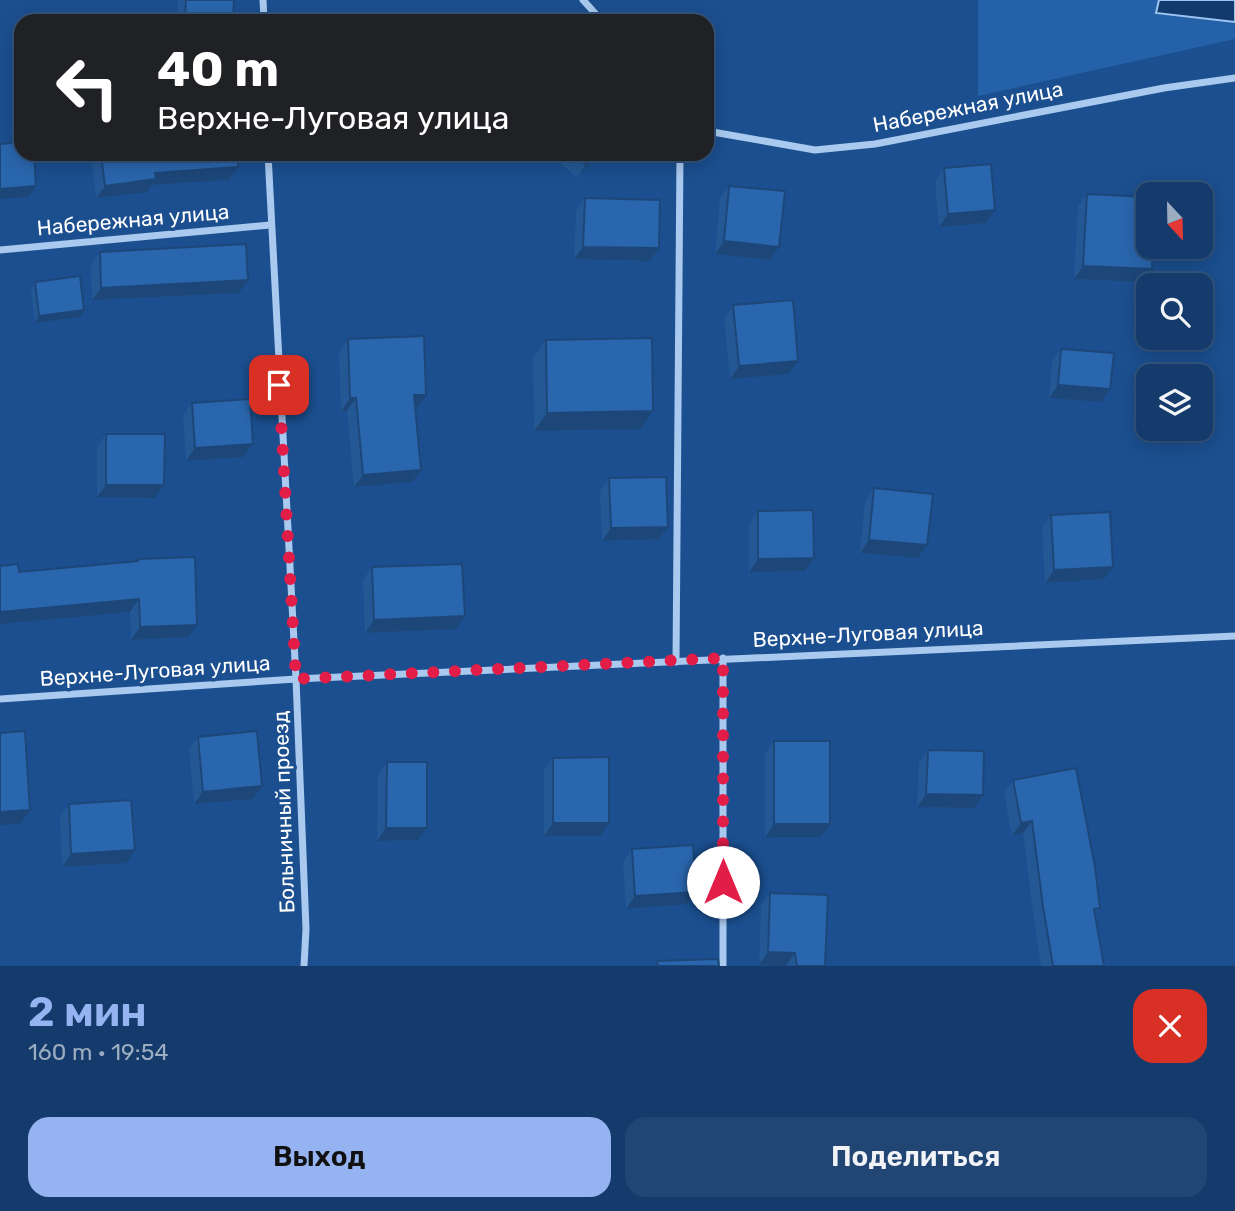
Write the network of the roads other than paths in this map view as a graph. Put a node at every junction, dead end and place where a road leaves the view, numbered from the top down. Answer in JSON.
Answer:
{"nodes":[{"id":1,"x":583,"y":0,"type":"edge"},
{"id":2,"x":596,"y":14,"type":"edge"},
{"id":3,"x":1235,"y":78,"type":"edge"},
{"id":4,"x":714,"y":132,"type":"edge"},
{"id":5,"x":268,"y":161,"type":"edge"},
{"id":6,"x":680,"y":161,"type":"edge"},
{"id":7,"x":270,"y":225,"type":"junction"},
{"id":8,"x":0,"y":250,"type":"edge"},
{"id":9,"x":1235,"y":636,"type":"edge"},
{"id":10,"x":723,"y":658,"type":"junction"},
{"id":11,"x":676,"y":662,"type":"junction"},
{"id":12,"x":296,"y":679,"type":"junction"},
{"id":13,"x":0,"y":699,"type":"edge"},
{"id":14,"x":304,"y":966,"type":"edge"},
{"id":15,"x":723,"y":966,"type":"edge"}],
"edges":[{"from":1,"to":2,"type":"street"},
{"from":3,"to":4,"type":"street","name":"Набережная улица"},
{"from":5,"to":7,"type":"street","name":"Больничный проезд"},
{"from":6,"to":11,"type":"street"},
{"from":7,"to":8,"type":"street","name":"Набережная улица"},
{"from":7,"to":12,"type":"street","name":"Больничный проезд"},
{"from":9,"to":10,"type":"street","name":"Верхне-Луговая улица"},
{"from":10,"to":11,"type":"street","name":"Верхне-Луговая улица"},
{"from":10,"to":15,"type":"street"},
{"from":11,"to":12,"type":"street","name":"Верхне-Луговая улица"},
{"from":12,"to":13,"type":"street","name":"Верхне-Луговая улица"},
{"from":12,"to":14,"type":"street","name":"Больничный проезд"}]}
